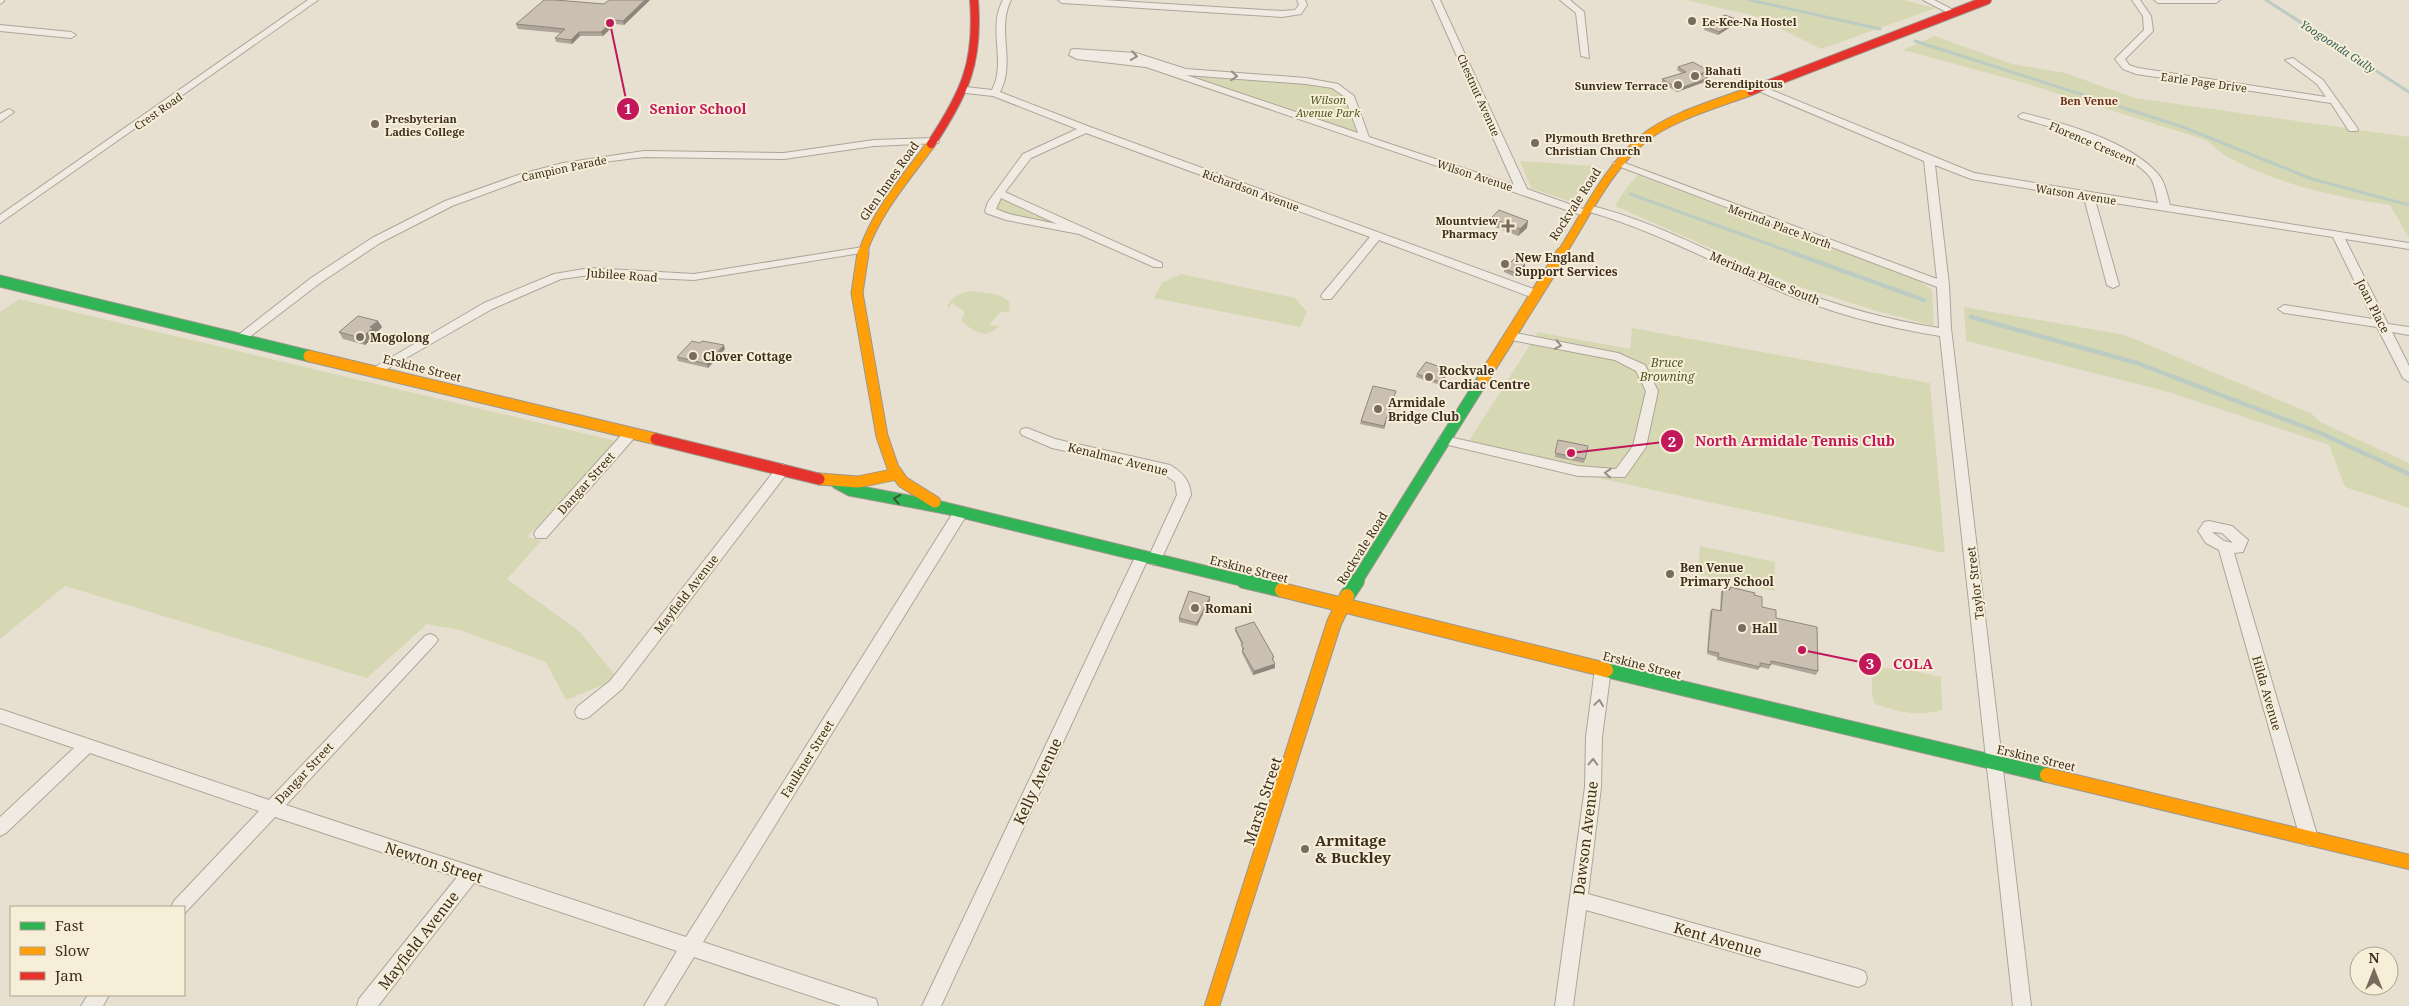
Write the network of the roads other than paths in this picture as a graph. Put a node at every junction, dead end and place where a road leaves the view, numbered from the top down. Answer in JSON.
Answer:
{"nodes":[{"id":1,"x":314,"y":0,"type":"edge"},
{"id":2,"x":974,"y":0,"type":"edge"},
{"id":3,"x":1007,"y":0,"type":"edge"},
{"id":4,"x":1062,"y":0,"type":"edge"},
{"id":5,"x":1301,"y":0,"type":"edge"},
{"id":6,"x":1436,"y":0,"type":"edge"},
{"id":7,"x":1564,"y":0,"type":"edge"},
{"id":8,"x":1927,"y":0,"type":"edge"},
{"id":9,"x":1987,"y":0,"type":"edge"},
{"id":10,"x":2136,"y":0,"type":"edge"},
{"id":11,"x":2158,"y":0,"type":"edge"},
{"id":12,"x":2216,"y":0,"type":"edge"},
{"id":13,"x":1151,"y":3,"type":"edge"},
{"id":14,"x":1956,"y":13,"type":"junction"},
{"id":15,"x":0,"y":28,"type":"edge"},
{"id":16,"x":72,"y":35,"type":"dead end"},
{"id":17,"x":1112,"y":56,"type":"dead end"},
{"id":18,"x":1586,"y":56,"type":"dead end"},
{"id":19,"x":2290,"y":60,"type":"dead end"},
{"id":20,"x":1182,"y":74,"type":"junction"},
{"id":21,"x":1759,"y":88,"type":"junction"},
{"id":22,"x":966,"y":90,"type":"junction"},
{"id":23,"x":995,"y":93,"type":"junction"},
{"id":24,"x":2334,"y":101,"type":"junction"},
{"id":25,"x":9,"y":112,"type":"dead end"},
{"id":26,"x":2023,"y":116,"type":"dead end"},
{"id":27,"x":0,"y":119,"type":"edge"},
{"id":28,"x":1086,"y":129,"type":"junction"},
{"id":29,"x":2352,"y":129,"type":"dead end"},
{"id":30,"x":1365,"y":139,"type":"junction"},
{"id":31,"x":934,"y":141,"type":"junction"},
{"id":32,"x":1929,"y":159,"type":"junction"},
{"id":33,"x":1618,"y":164,"type":"junction"},
{"id":34,"x":1522,"y":191,"type":"junction"},
{"id":35,"x":1000,"y":194,"type":"junction"},
{"id":36,"x":2089,"y":196,"type":"junction"},
{"id":37,"x":2165,"y":208,"type":"junction"},
{"id":38,"x":1587,"y":211,"type":"junction"},
{"id":39,"x":0,"y":220,"type":"edge"},
{"id":40,"x":1077,"y":230,"type":"junction"},
{"id":41,"x":2337,"y":234,"type":"junction"},
{"id":42,"x":1376,"y":236,"type":"junction"},
{"id":43,"x":2409,"y":246,"type":"edge"},
{"id":44,"x":862,"y":250,"type":"junction"},
{"id":45,"x":1158,"y":265,"type":"dead end"},
{"id":46,"x":0,"y":281,"type":"edge"},
{"id":47,"x":1943,"y":285,"type":"junction"},
{"id":48,"x":2113,"y":285,"type":"dead end"},
{"id":49,"x":1535,"y":294,"type":"junction"},
{"id":50,"x":1327,"y":296,"type":"dead end"},
{"id":51,"x":2284,"y":309,"type":"dead end"},
{"id":52,"x":2383,"y":325,"type":"junction"},
{"id":53,"x":2409,"y":331,"type":"edge"},
{"id":54,"x":1946,"y":333,"type":"junction"},
{"id":55,"x":1510,"y":336,"type":"junction"},
{"id":56,"x":239,"y":339,"type":"junction"},
{"id":57,"x":374,"y":371,"type":"junction"},
{"id":58,"x":2409,"y":378,"type":"edge"},
{"id":59,"x":1027,"y":432,"type":"dead end"},
{"id":60,"x":631,"y":433,"type":"junction"},
{"id":61,"x":1445,"y":440,"type":"junction"},
{"id":62,"x":782,"y":469,"type":"junction"},
{"id":63,"x":900,"y":478,"type":"junction"},
{"id":64,"x":837,"y":482,"type":"junction"},
{"id":65,"x":869,"y":494,"type":"junction"},
{"id":66,"x":945,"y":508,"type":"junction"},
{"id":67,"x":961,"y":512,"type":"junction"},
{"id":68,"x":541,"y":534,"type":"dead end"},
{"id":69,"x":2225,"y":548,"type":"dead end"},
{"id":70,"x":1148,"y":558,"type":"junction"},
{"id":71,"x":1343,"y":606,"type":"junction"},
{"id":72,"x":430,"y":640,"type":"dead end"},
{"id":73,"x":1603,"y":669,"type":"junction"},
{"id":74,"x":583,"y":712,"type":"dead end"},
{"id":75,"x":0,"y":716,"type":"edge"},
{"id":76,"x":88,"y":746,"type":"junction"},
{"id":77,"x":1995,"y":763,"type":"junction"},
{"id":78,"x":271,"y":808,"type":"junction"},
{"id":79,"x":0,"y":828,"type":"edge"},
{"id":80,"x":2309,"y":838,"type":"junction"},
{"id":81,"x":2409,"y":862,"type":"edge"},
{"id":82,"x":470,"y":874,"type":"junction"},
{"id":83,"x":1578,"y":900,"type":"junction"},
{"id":84,"x":181,"y":906,"type":"edge"},
{"id":85,"x":690,"y":946,"type":"junction"},
{"id":86,"x":1858,"y":978,"type":"dead end"},
{"id":87,"x":99,"y":996,"type":"edge"},
{"id":88,"x":90,"y":1006,"type":"edge"},
{"id":89,"x":366,"y":1006,"type":"edge"},
{"id":90,"x":653,"y":1006,"type":"edge"},
{"id":91,"x":869,"y":1006,"type":"edge"},
{"id":92,"x":931,"y":1006,"type":"edge"},
{"id":93,"x":1212,"y":1006,"type":"edge"},
{"id":94,"x":1564,"y":1006,"type":"edge"},
{"id":95,"x":2022,"y":1006,"type":"edge"}],
"edges":[{"from":1,"to":39,"type":"street","name":"Crest Road"},
{"from":2,"to":22,"type":"street","name":"Glen Innes Road"},
{"from":3,"to":23,"type":"street"},
{"from":4,"to":13,"type":"street"},
{"from":5,"to":13,"type":"street"},
{"from":6,"to":34,"type":"street","name":"Chestnut Avenue"},
{"from":7,"to":18,"type":"street"},
{"from":8,"to":14,"type":"street"},
{"from":9,"to":14,"type":"street","name":"Rockvale Road"},
{"from":10,"to":24,"type":"street","name":"Earle Page Drive"},
{"from":11,"to":12,"type":"street"},
{"from":14,"to":21,"type":"street","name":"Rockvale Road"},
{"from":15,"to":16,"type":"street"},
{"from":17,"to":20,"type":"street","name":"Wilson Avenue"},
{"from":19,"to":24,"type":"street"},
{"from":20,"to":30,"type":"street","name":"Wilson Avenue"},
{"from":20,"to":30,"type":"street","name":"Wilson Avenue","one_way":true},
{"from":21,"to":32,"type":"street","name":"Watson Avenue"},
{"from":21,"to":33,"type":"street","name":"Rockvale Road"},
{"from":22,"to":23,"type":"street","name":"Richardson Avenue"},
{"from":22,"to":31,"type":"street","name":"Glen Innes Road"},
{"from":23,"to":28,"type":"street","name":"Richardson Avenue"},
{"from":24,"to":29,"type":"street"},
{"from":25,"to":27,"type":"street"},
{"from":26,"to":37,"type":"street","name":"Florence Crescent"},
{"from":28,"to":35,"type":"street"},
{"from":28,"to":42,"type":"street","name":"Richardson Avenue"},
{"from":30,"to":34,"type":"street","name":"Wilson Avenue"},
{"from":31,"to":44,"type":"street","name":"Glen Innes Road"},
{"from":31,"to":56,"type":"street","name":"Campion Parade"},
{"from":32,"to":36,"type":"street","name":"Watson Avenue"},
{"from":32,"to":47,"type":"street","name":"Taylor Street"},
{"from":33,"to":38,"type":"street","name":"Rockvale Road"},
{"from":33,"to":47,"type":"street","name":"Merinda Place North"},
{"from":34,"to":38,"type":"street","name":"Wilson Avenue"},
{"from":35,"to":40,"type":"street"},
{"from":35,"to":40,"type":"street"},
{"from":36,"to":37,"type":"street","name":"Watson Avenue"},
{"from":36,"to":48,"type":"street"},
{"from":37,"to":41,"type":"street","name":"Watson Avenue"},
{"from":38,"to":49,"type":"street","name":"Rockvale Road"},
{"from":38,"to":54,"type":"street","name":"Merinda Place South"},
{"from":40,"to":45,"type":"street"},
{"from":41,"to":43,"type":"street","name":"Watson Avenue"},
{"from":41,"to":52,"type":"street","name":"Joan Place"},
{"from":42,"to":49,"type":"street","name":"Richardson Avenue"},
{"from":42,"to":50,"type":"street"},
{"from":44,"to":57,"type":"street","name":"Jubilee Road"},
{"from":44,"to":63,"type":"street","name":"Glen Innes Road"},
{"from":46,"to":56,"type":"street","name":"Erskine Street"},
{"from":47,"to":54,"type":"street","name":"Taylor Street"},
{"from":49,"to":55,"type":"street","name":"Rockvale Road"},
{"from":51,"to":52,"type":"street"},
{"from":52,"to":53,"type":"street"},
{"from":52,"to":58,"type":"street","name":"Joan Place"},
{"from":54,"to":77,"type":"street","name":"Taylor Street"},
{"from":55,"to":61,"type":"street","name":"Rockvale Road"},
{"from":55,"to":61,"type":"street","one_way":true},
{"from":56,"to":57,"type":"street","name":"Erskine Street"},
{"from":57,"to":60,"type":"street","name":"Erskine Street"},
{"from":59,"to":70,"type":"street","name":"Kenalmac Avenue"},
{"from":60,"to":62,"type":"street","name":"Erskine Street"},
{"from":60,"to":68,"type":"street","name":"Dangar Street"},
{"from":61,"to":71,"type":"street","name":"Rockvale Road"},
{"from":62,"to":64,"type":"street","name":"Erskine Street"},
{"from":62,"to":74,"type":"street","name":"Mayfield Avenue"},
{"from":63,"to":64,"type":"street","name":"Erskine Street"},
{"from":63,"to":65,"type":"street"},
{"from":63,"to":66,"type":"street"},
{"from":64,"to":65,"type":"street","name":"Erskine Street"},
{"from":66,"to":65,"type":"street","name":"Erskine Street","one_way":true},
{"from":66,"to":67,"type":"street","name":"Erskine Street"},
{"from":67,"to":70,"type":"street","name":"Erskine Street"},
{"from":67,"to":85,"type":"street","name":"Faulkner Street"},
{"from":69,"to":80,"type":"street","name":"Hilda Avenue"},
{"from":70,"to":71,"type":"street","name":"Erskine Street"},
{"from":70,"to":92,"type":"street","name":"Kelly Avenue"},
{"from":71,"to":73,"type":"street","name":"Erskine Street"},
{"from":71,"to":93,"type":"street","name":"Marsh Street"},
{"from":72,"to":78,"type":"street","name":"Dangar Street"},
{"from":73,"to":77,"type":"street","name":"Erskine Street"},
{"from":83,"to":73,"type":"street","name":"Dawson Avenue","one_way":true},
{"from":75,"to":76,"type":"street","name":"Newton Street"},
{"from":76,"to":78,"type":"street","name":"Newton Street"},
{"from":76,"to":79,"type":"street"},
{"from":77,"to":80,"type":"street","name":"Erskine Street"},
{"from":77,"to":95,"type":"street","name":"Taylor Street"},
{"from":78,"to":82,"type":"street","name":"Newton Street"},
{"from":78,"to":84,"type":"street","name":"Dangar Street"},
{"from":80,"to":81,"type":"street","name":"Erskine Street"},
{"from":82,"to":85,"type":"street","name":"Newton Street"},
{"from":82,"to":89,"type":"street","name":"Mayfield Avenue"},
{"from":83,"to":86,"type":"street","name":"Kent Avenue"},
{"from":83,"to":94,"type":"street","name":"Dawson Avenue"},
{"from":85,"to":90,"type":"street","name":"Faulkner Street"},
{"from":85,"to":91,"type":"street","name":"Newton Street"},
{"from":87,"to":88,"type":"street"}]}
